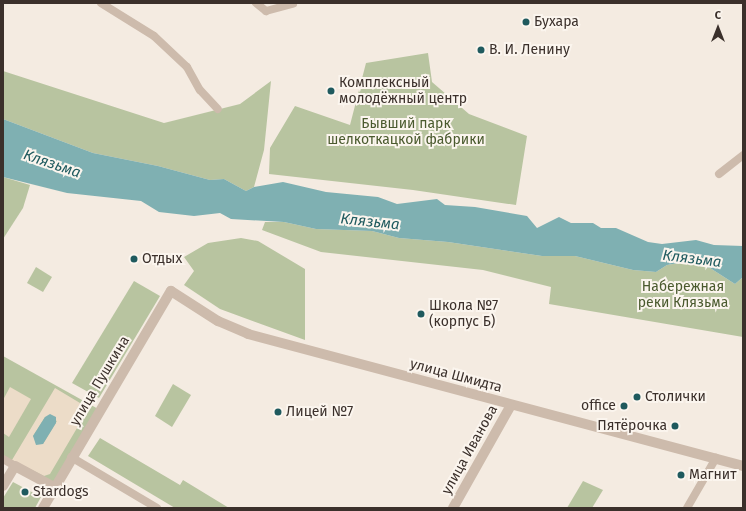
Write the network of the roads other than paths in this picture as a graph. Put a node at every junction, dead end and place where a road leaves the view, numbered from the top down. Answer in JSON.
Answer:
{"nodes":[{"id":1,"x":101,"y":3,"type":"edge"},
{"id":2,"x":256,"y":3,"type":"edge"},
{"id":3,"x":292,"y":4,"type":"dead end"},
{"id":4,"x":218,"y":109,"type":"dead end"},
{"id":5,"x":743,"y":155,"type":"edge"},
{"id":6,"x":719,"y":174,"type":"dead end"},
{"id":7,"x":171,"y":291,"type":"joint"},
{"id":8,"x":511,"y":406,"type":"junction"},
{"id":9,"x":71,"y":457,"type":"junction"},
{"id":10,"x":716,"y":458,"type":"junction"},
{"id":11,"x":3,"y":459,"type":"edge"},
{"id":12,"x":15,"y":466,"type":"junction"},
{"id":13,"x":743,"y":466,"type":"edge"},
{"id":14,"x":3,"y":486,"type":"edge"},
{"id":15,"x":54,"y":487,"type":"junction"},
{"id":16,"x":43,"y":508,"type":"edge"},
{"id":17,"x":157,"y":508,"type":"edge"},
{"id":18,"x":454,"y":508,"type":"edge"},
{"id":19,"x":687,"y":508,"type":"edge"}],
"edges":[{"from":1,"to":4,"type":"street"},
{"from":2,"to":3,"type":"street"},
{"from":5,"to":6,"type":"street"},
{"from":7,"to":8,"type":"street","name":"улица Шмидта"},
{"from":7,"to":9,"type":"street","name":"улица Пушкина"},
{"from":8,"to":10,"type":"street","name":"улица Шмидта"},
{"from":8,"to":18,"type":"street","name":"улица Иванова"},
{"from":9,"to":15,"type":"street","name":"улица Пушкина"},
{"from":9,"to":17,"type":"street"},
{"from":10,"to":13,"type":"street","name":"улица Шмидта"},
{"from":10,"to":19,"type":"street"},
{"from":11,"to":12,"type":"street"},
{"from":12,"to":14,"type":"street"},
{"from":12,"to":15,"type":"street"},
{"from":15,"to":16,"type":"street","name":"улица Пушкина"}]}
